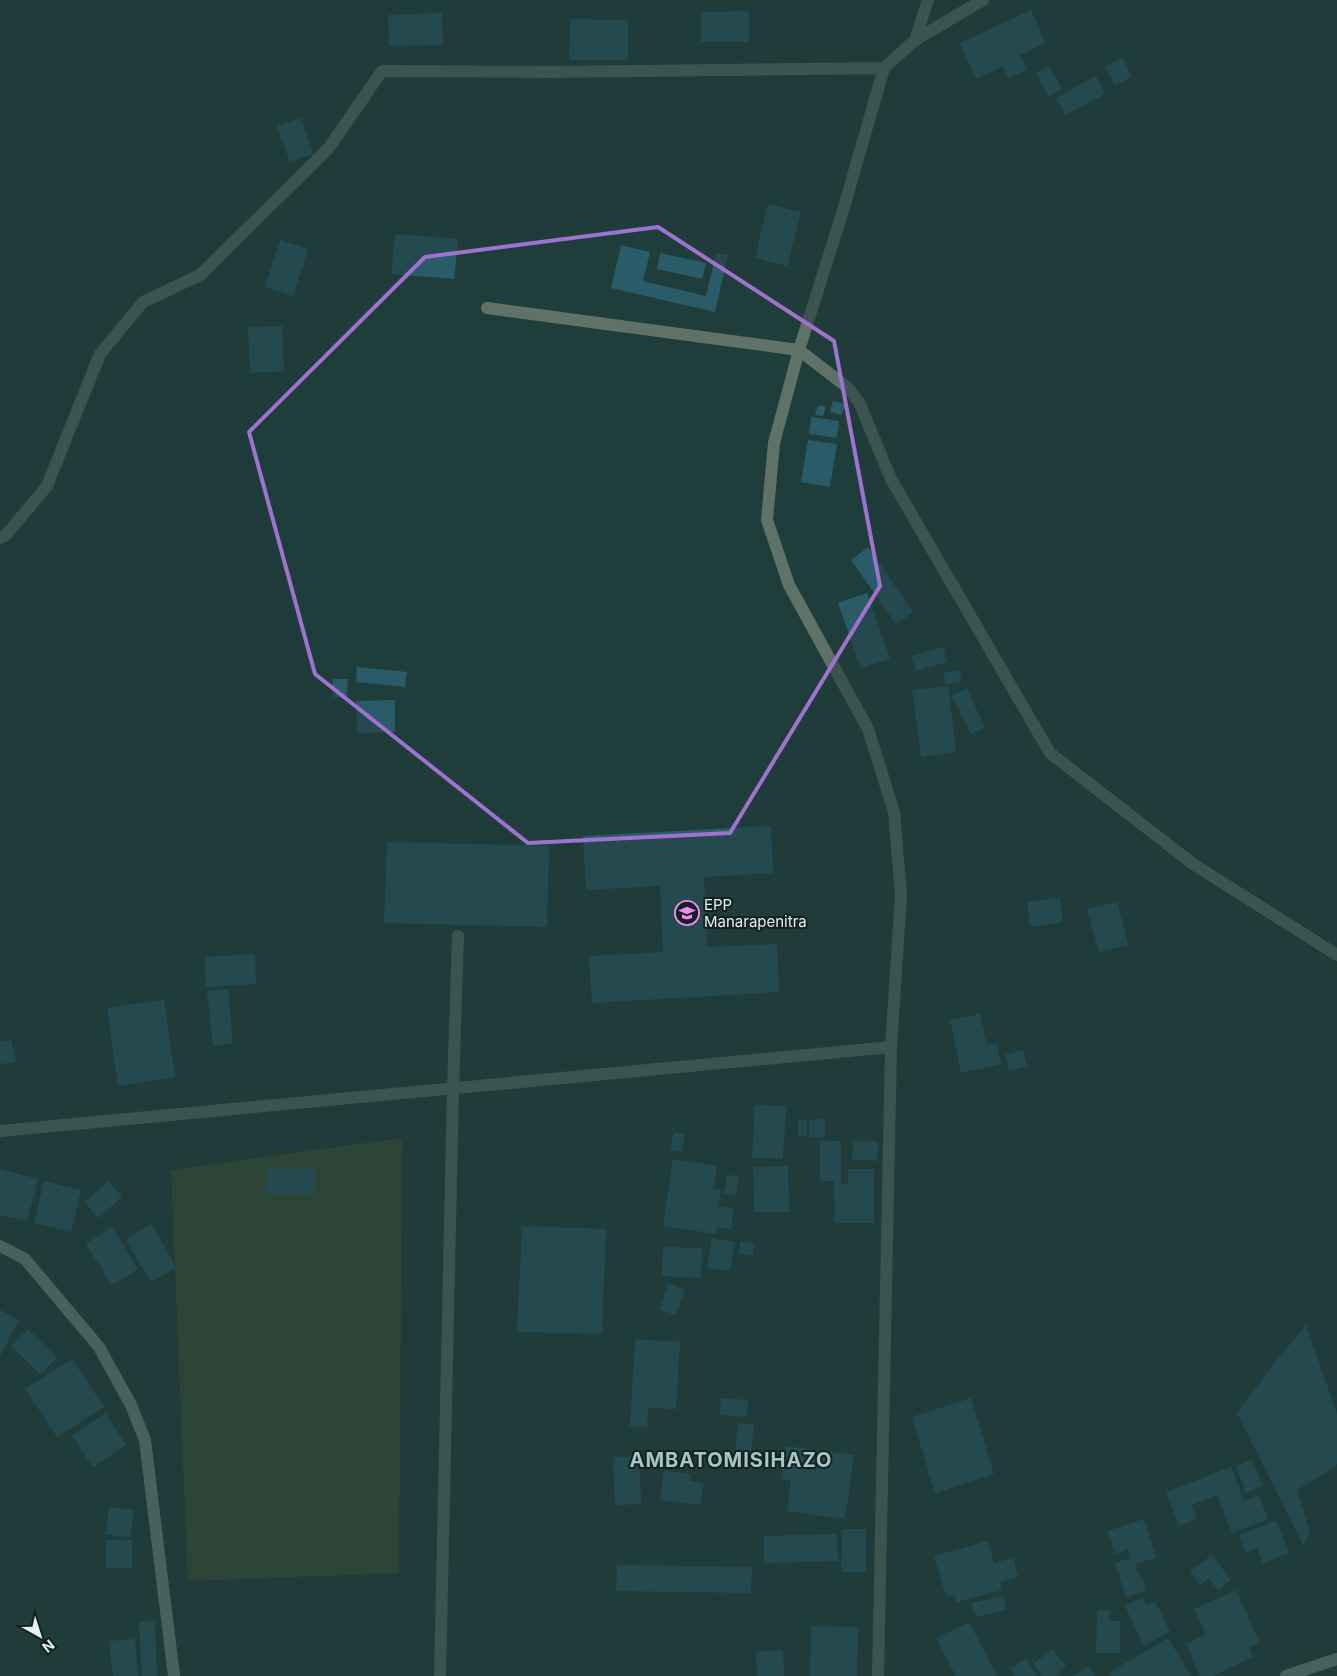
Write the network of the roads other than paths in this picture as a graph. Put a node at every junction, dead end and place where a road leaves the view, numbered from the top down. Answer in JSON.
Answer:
{"nodes":[{"id":1,"x":928,"y":0,"type":"edge"},
{"id":2,"x":983,"y":0,"type":"edge"},
{"id":3,"x":916,"y":40,"type":"junction"},
{"id":4,"x":884,"y":68,"type":"junction"},
{"id":5,"x":487,"y":308,"type":"dead end"},
{"id":6,"x":799,"y":350,"type":"junction"},
{"id":7,"x":0,"y":538,"type":"edge"},
{"id":8,"x":458,"y":936,"type":"dead end"},
{"id":9,"x":1337,"y":955,"type":"edge"},
{"id":10,"x":891,"y":1047,"type":"junction"},
{"id":11,"x":453,"y":1090,"type":"junction"},
{"id":12,"x":0,"y":1131,"type":"edge"},
{"id":13,"x":0,"y":1246,"type":"edge"},
{"id":14,"x":1337,"y":1659,"type":"edge"},
{"id":15,"x":174,"y":1676,"type":"edge"},
{"id":16,"x":440,"y":1676,"type":"edge"},
{"id":17,"x":878,"y":1676,"type":"edge"},
{"id":18,"x":1286,"y":1676,"type":"edge"}],
"edges":[{"from":1,"to":3,"type":"street"},
{"from":2,"to":3,"type":"street"},
{"from":3,"to":4,"type":"street"},
{"from":4,"to":6,"type":"street"},
{"from":4,"to":7,"type":"street"},
{"from":5,"to":6,"type":"street"},
{"from":6,"to":9,"type":"street"},
{"from":6,"to":10,"type":"street"},
{"from":8,"to":11,"type":"street"},
{"from":10,"to":11,"type":"street"},
{"from":10,"to":17,"type":"street"},
{"from":11,"to":12,"type":"street"},
{"from":11,"to":16,"type":"street"},
{"from":13,"to":15,"type":"main road"},
{"from":14,"to":18,"type":"main road"}]}
